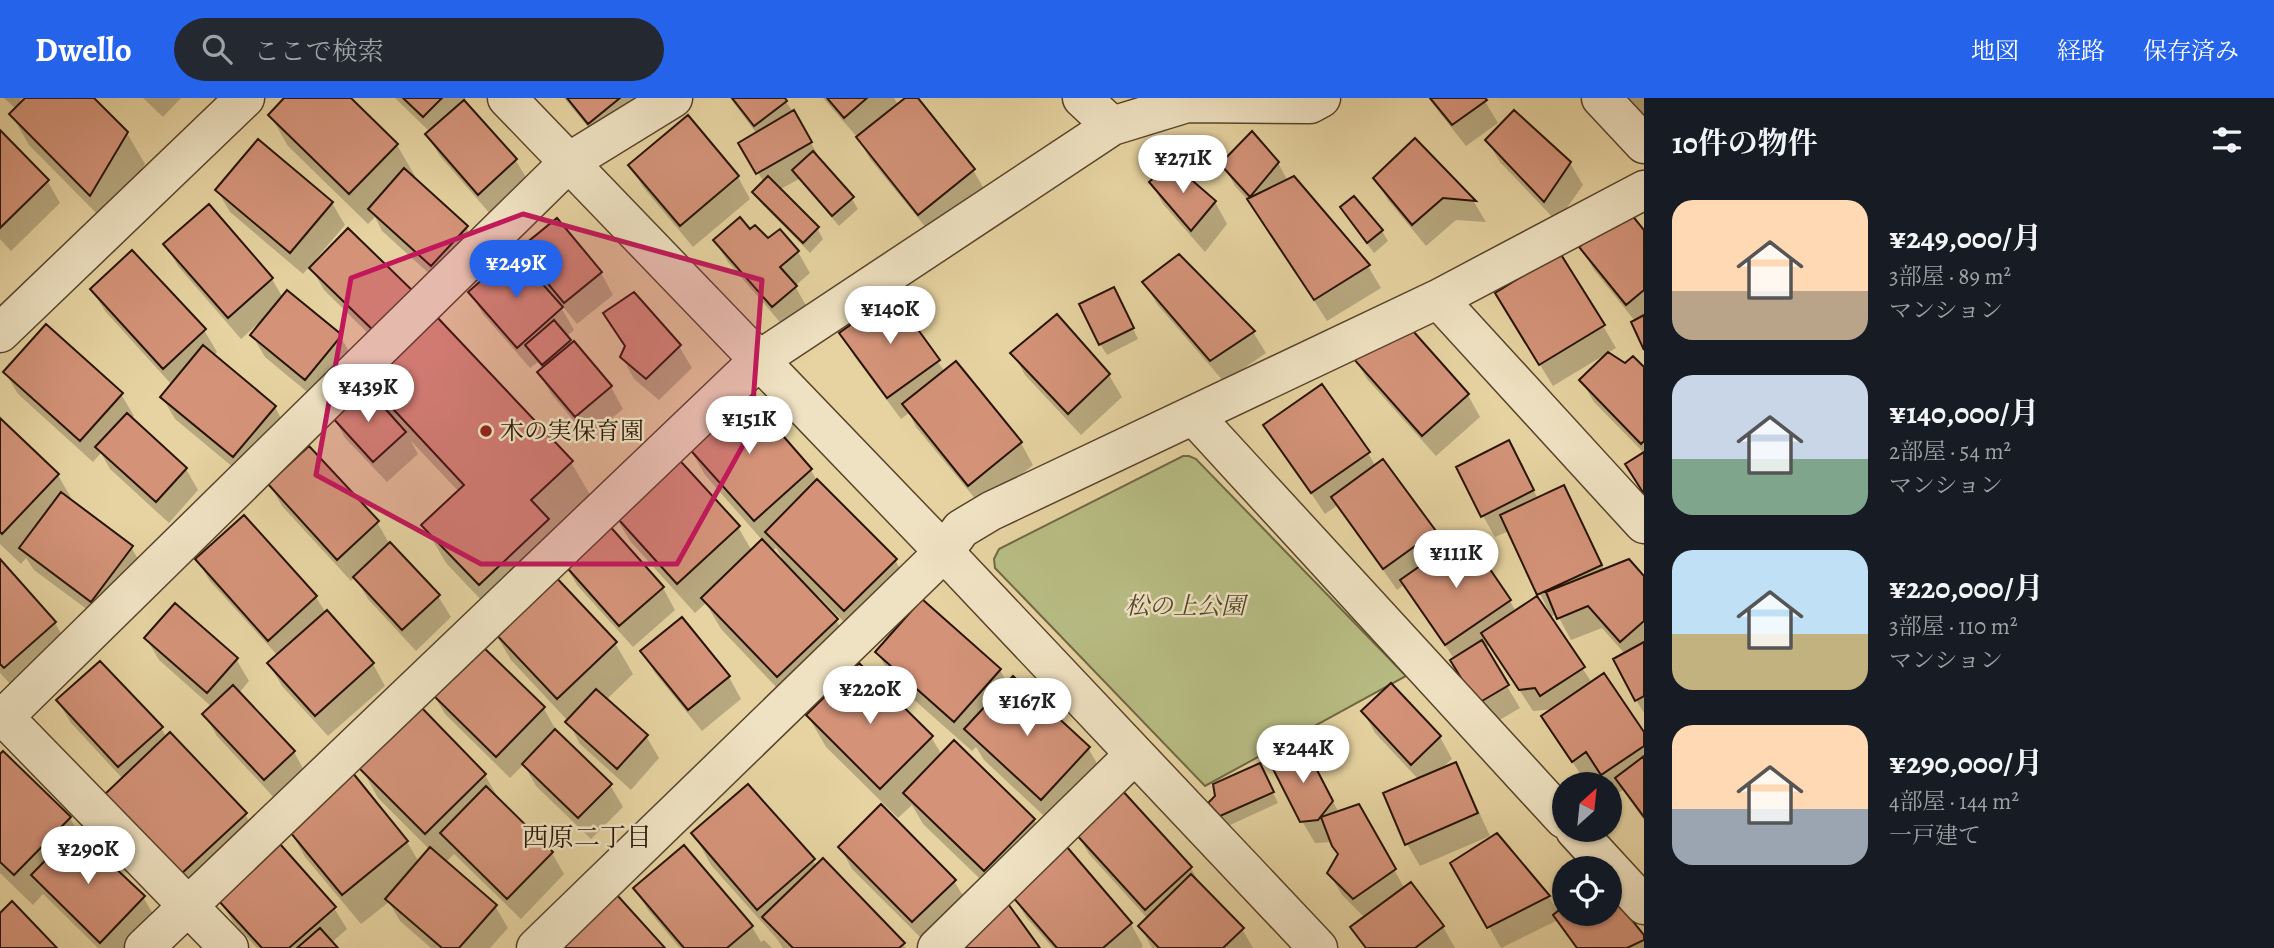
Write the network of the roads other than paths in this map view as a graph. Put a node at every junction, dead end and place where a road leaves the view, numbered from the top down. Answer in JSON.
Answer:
{"nodes":[{"id":1,"x":245,"y":98,"type":"edge"},
{"id":2,"x":507,"y":98,"type":"edge"},
{"id":3,"x":673,"y":98,"type":"edge"},
{"id":4,"x":1082,"y":98,"type":"edge"},
{"id":5,"x":1321,"y":98,"type":"edge"},
{"id":6,"x":1601,"y":98,"type":"edge"},
{"id":7,"x":1112,"y":125,"type":"junction"},
{"id":8,"x":1644,"y":144,"type":"edge"},
{"id":9,"x":569,"y":162,"type":"junction"},
{"id":10,"x":1644,"y":190,"type":"edge"},
{"id":11,"x":1438,"y":299,"type":"junction"},
{"id":12,"x":0,"y":333,"type":"edge"},
{"id":13,"x":759,"y":360,"type":"junction"},
{"id":14,"x":1194,"y":416,"type":"junction"},
{"id":15,"x":1644,"y":524,"type":"edge"},
{"id":16,"x":944,"y":552,"type":"junction"},
{"id":17,"x":1,"y":717,"type":"edge"},
{"id":18,"x":1133,"y":755,"type":"junction"},
{"id":19,"x":1552,"y":805,"type":"edge"},
{"id":20,"x":1586,"y":842,"type":"edge"},
{"id":21,"x":1644,"y":905,"type":"edge"},
{"id":22,"x":188,"y":906,"type":"junction"},
{"id":23,"x":145,"y":948,"type":"edge"},
{"id":24,"x":229,"y":948,"type":"edge"},
{"id":25,"x":536,"y":948,"type":"edge"},
{"id":26,"x":937,"y":948,"type":"edge"},
{"id":27,"x":1318,"y":948,"type":"edge"}],
"edges":[{"from":1,"to":12,"type":"street"},
{"from":2,"to":9,"type":"street"},
{"from":3,"to":9,"type":"street"},
{"from":4,"to":7,"type":"street"},
{"from":5,"to":7,"type":"street"},
{"from":6,"to":8,"type":"street"},
{"from":7,"to":13,"type":"street"},
{"from":9,"to":13,"type":"street"},
{"from":9,"to":17,"type":"street"},
{"from":10,"to":11,"type":"street"},
{"from":11,"to":14,"type":"street"},
{"from":11,"to":15,"type":"street"},
{"from":13,"to":16,"type":"street"},
{"from":13,"to":22,"type":"street"},
{"from":14,"to":16,"type":"street"},
{"from":14,"to":19,"type":"street"},
{"from":16,"to":18,"type":"street"},
{"from":16,"to":25,"type":"street"},
{"from":17,"to":22,"type":"street"},
{"from":18,"to":26,"type":"street"},
{"from":18,"to":27,"type":"street"},
{"from":20,"to":21,"type":"street"},
{"from":22,"to":23,"type":"street"},
{"from":22,"to":24,"type":"street"}]}
